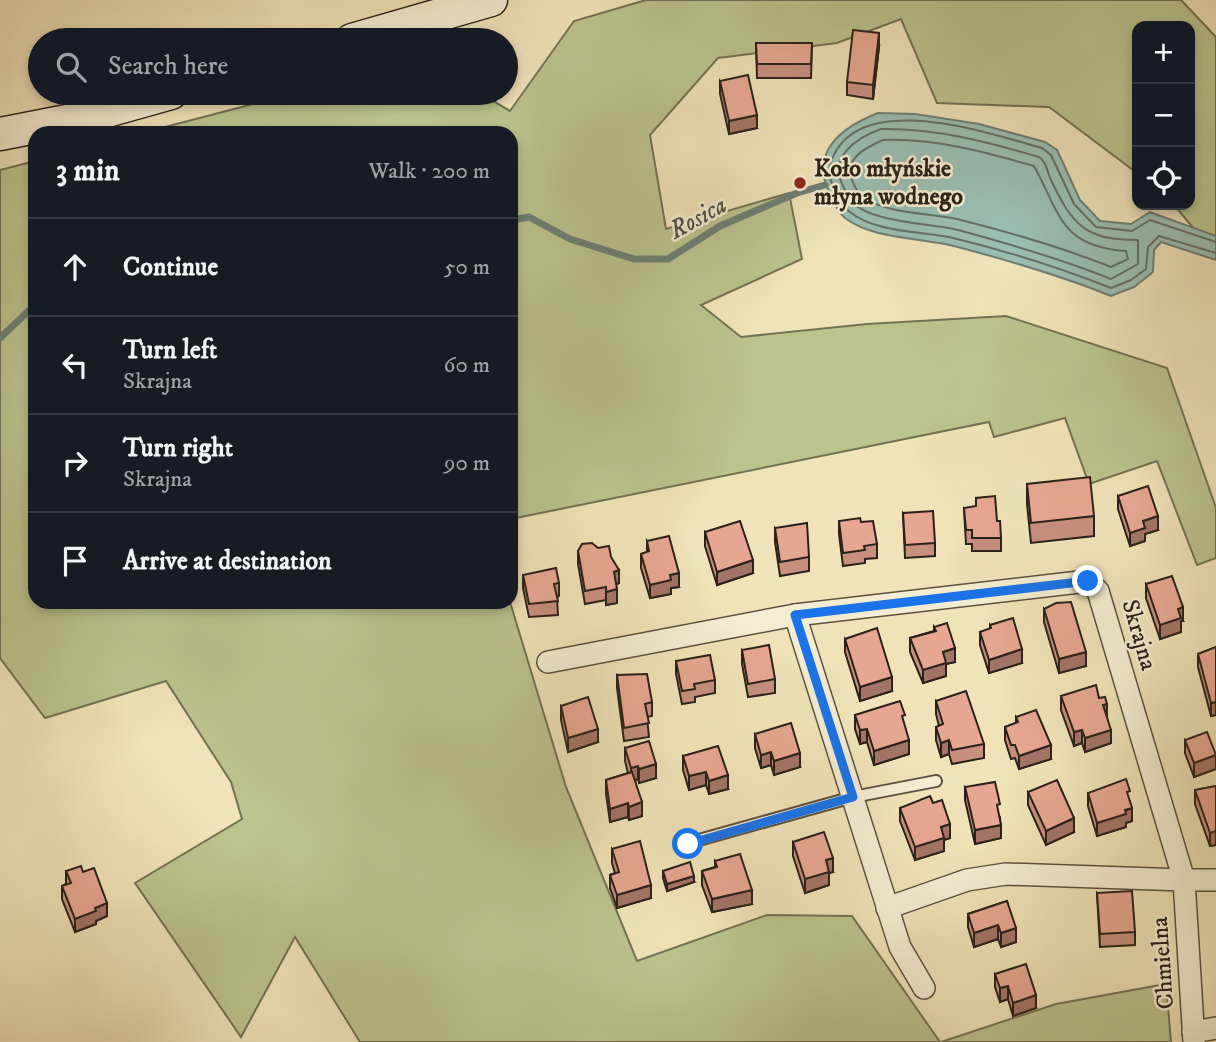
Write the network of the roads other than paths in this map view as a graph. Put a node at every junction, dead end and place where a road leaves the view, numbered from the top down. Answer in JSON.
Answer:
{"nodes":[{"id":1,"x":491,"y":0,"type":"edge"},
{"id":2,"x":394,"y":28,"type":"edge"},
{"id":3,"x":128,"y":105,"type":"edge"},
{"id":4,"x":41,"y":126,"type":"edge"},
{"id":5,"x":28,"y":129,"type":"edge"},
{"id":6,"x":0,"y":134,"type":"edge"},
{"id":7,"x":795,"y":615,"type":"junction"},
{"id":8,"x":548,"y":662,"type":"dead end"},
{"id":9,"x":936,"y":780,"type":"dead end"},
{"id":10,"x":853,"y":797,"type":"junction"},
{"id":11,"x":688,"y":844,"type":"dead end"},
{"id":12,"x":1184,"y":880,"type":"junction"},
{"id":13,"x":1216,"y":880,"type":"edge"},
{"id":14,"x":887,"y":908,"type":"junction"},
{"id":15,"x":924,"y":988,"type":"dead end"},
{"id":16,"x":1216,"y":1028,"type":"edge"},
{"id":17,"x":1194,"y":1037,"type":"edge"}],
"edges":[{"from":1,"to":2,"type":"street"},
{"from":3,"to":4,"type":"street"},
{"from":5,"to":6,"type":"street"},
{"from":7,"to":8,"type":"street","name":"Skrajna"},
{"from":7,"to":10,"type":"street"},
{"from":7,"to":12,"type":"street","name":"Skrajna"},
{"from":9,"to":10,"type":"lane"},
{"from":10,"to":11,"type":"lane"},
{"from":10,"to":14,"type":"street"},
{"from":12,"to":13,"type":"street"},
{"from":12,"to":14,"type":"street"},
{"from":12,"to":17,"type":"street","name":"Chmielna"},
{"from":14,"to":15,"type":"street"},
{"from":16,"to":17,"type":"street"}]}
